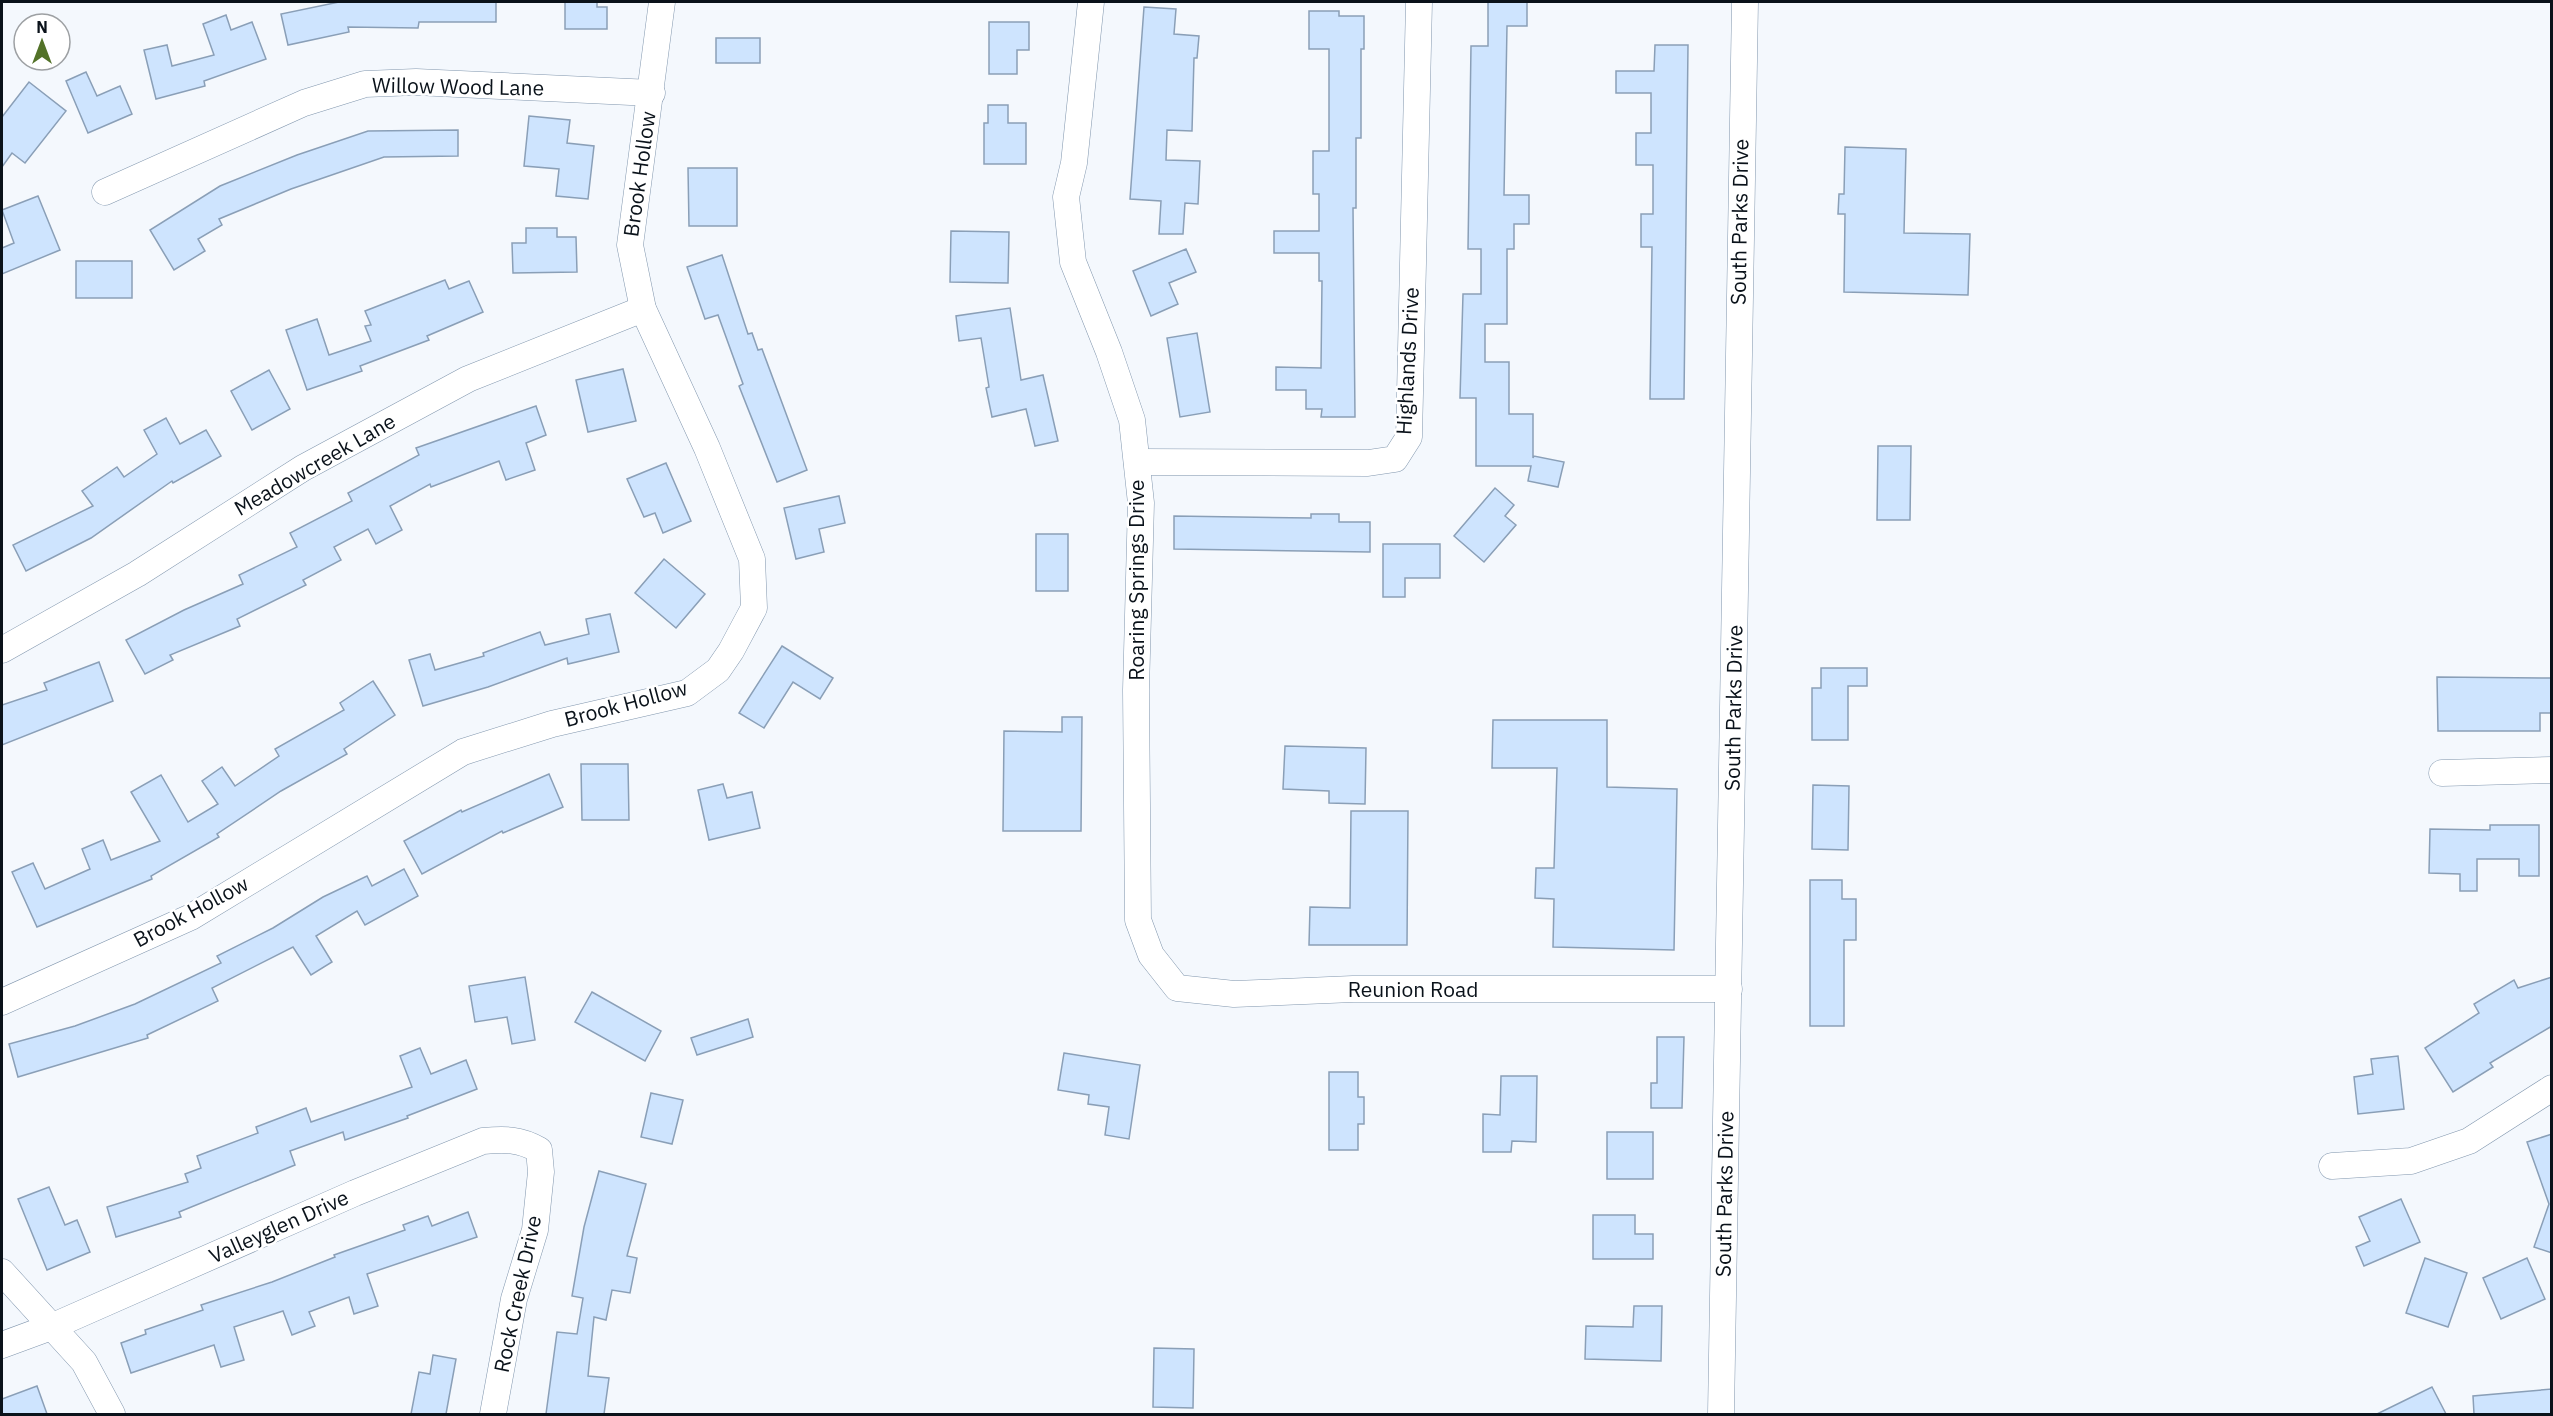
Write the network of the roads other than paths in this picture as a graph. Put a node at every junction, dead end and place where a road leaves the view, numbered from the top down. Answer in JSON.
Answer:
{"nodes":[{"id":1,"x":662,"y":2,"type":"edge"},
{"id":2,"x":1091,"y":2,"type":"edge"},
{"id":3,"x":1419,"y":2,"type":"edge"},
{"id":4,"x":1745,"y":2,"type":"edge"},
{"id":5,"x":652,"y":93,"type":"junction"},
{"id":6,"x":105,"y":192,"type":"dead end"},
{"id":7,"x":643,"y":309,"type":"junction"},
{"id":8,"x":1137,"y":462,"type":"junction"},
{"id":9,"x":2,"y":650,"type":"edge"},
{"id":10,"x":2552,"y":770,"type":"edge"},
{"id":11,"x":2442,"y":772,"type":"dead end"},
{"id":12,"x":1138,"y":920,"type":"joint"},
{"id":13,"x":1729,"y":989,"type":"junction"},
{"id":14,"x":2,"y":1002,"type":"edge"},
{"id":15,"x":2552,"y":1088,"type":"edge"},
{"id":16,"x":2332,"y":1166,"type":"dead end"},
{"id":17,"x":540,"y":1172,"type":"joint"},
{"id":18,"x":2,"y":1272,"type":"edge"},
{"id":19,"x":51,"y":1327,"type":"junction"},
{"id":20,"x":2,"y":1345,"type":"edge"},
{"id":21,"x":112,"y":1414,"type":"edge"},
{"id":22,"x":493,"y":1414,"type":"edge"},
{"id":23,"x":1721,"y":1414,"type":"edge"}],
"edges":[{"from":1,"to":5,"type":"street","name":"Brook Hollow"},
{"from":2,"to":8,"type":"street","name":"Roaring Springs Drive"},
{"from":3,"to":8,"type":"street","name":"Highlands Drive"},
{"from":4,"to":13,"type":"street","name":"South Parks Drive"},
{"from":5,"to":6,"type":"street","name":"Willow Wood Lane"},
{"from":5,"to":7,"type":"street","name":"Brook Hollow"},
{"from":7,"to":9,"type":"street","name":"Meadowcreek Lane"},
{"from":7,"to":14,"type":"street","name":"Brook Hollow"},
{"from":8,"to":12,"type":"street","name":"Roaring Springs Drive"},
{"from":10,"to":11,"type":"street"},
{"from":12,"to":13,"type":"street","name":"Reunion Road"},
{"from":13,"to":23,"type":"street","name":"South Parks Drive"},
{"from":15,"to":16,"type":"street"},
{"from":17,"to":19,"type":"street","name":"Valleyglen Drive"},
{"from":17,"to":22,"type":"street","name":"Rock Creek Drive"},
{"from":18,"to":19,"type":"street"},
{"from":19,"to":20,"type":"street","name":"Valleyglen Drive"},
{"from":19,"to":21,"type":"street"}]}
